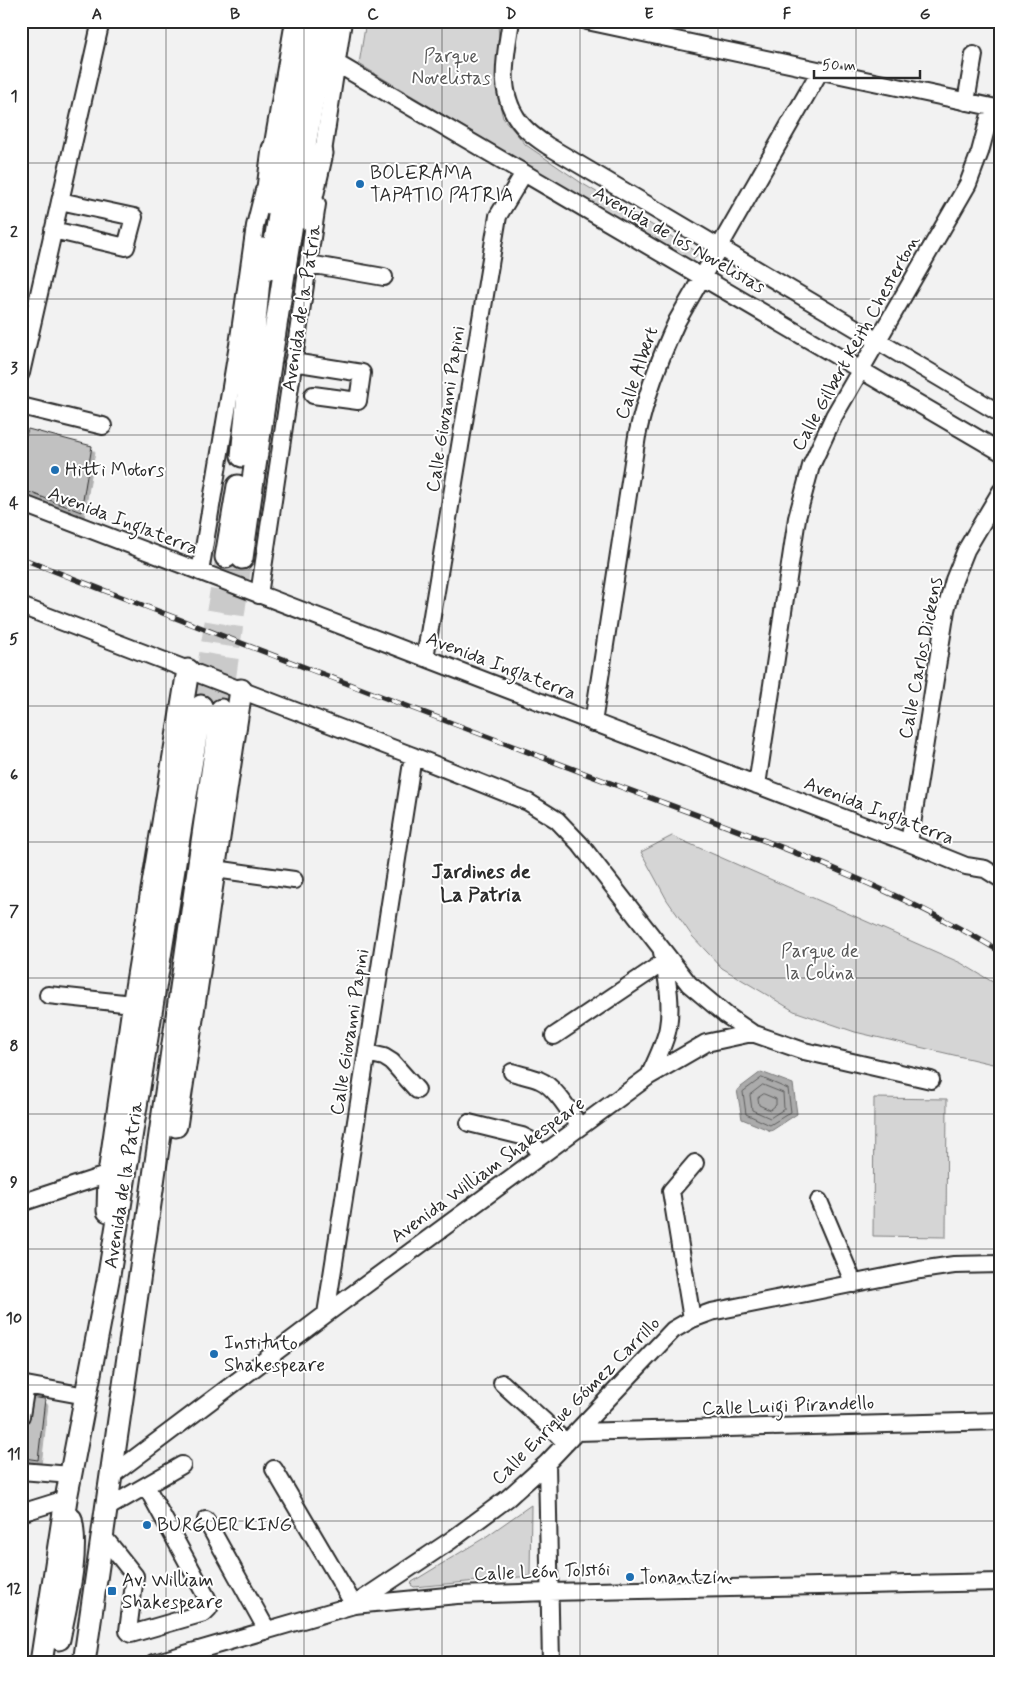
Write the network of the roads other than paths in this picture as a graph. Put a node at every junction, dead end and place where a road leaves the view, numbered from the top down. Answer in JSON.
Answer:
{"nodes":[{"id":1,"x":101,"y":21,"type":"edge"},
{"id":2,"x":294,"y":21,"type":"edge"},
{"id":3,"x":310,"y":21,"type":"edge"},
{"id":4,"x":327,"y":21,"type":"edge"},
{"id":5,"x":344,"y":21,"type":"edge"},
{"id":6,"x":511,"y":21,"type":"edge"},
{"id":7,"x":587,"y":21,"type":"edge"},
{"id":8,"x":974,"y":55,"type":"dead end"},
{"id":9,"x":336,"y":63,"type":"junction"},
{"id":10,"x":820,"y":71,"type":"junction"},
{"id":11,"x":966,"y":102,"type":"junction"},
{"id":12,"x":996,"y":108,"type":"edge"},
{"id":13,"x":273,"y":149,"type":"junction"},
{"id":14,"x":322,"y":153,"type":"junction"},
{"id":15,"x":524,"y":173,"type":"junction"},
{"id":16,"x":60,"y":201,"type":"junction"},
{"id":17,"x":53,"y":230,"type":"junction"},
{"id":18,"x":719,"y":248,"type":"junction"},
{"id":19,"x":309,"y":264,"type":"junction"},
{"id":20,"x":702,"y":276,"type":"junction"},
{"id":21,"x":384,"y":277,"type":"dead end"},
{"id":22,"x":878,"y":342,"type":"junction"},
{"id":23,"x":293,"y":362,"type":"junction"},
{"id":24,"x":861,"y":370,"type":"junction"},
{"id":25,"x":21,"y":373,"type":"edge"},
{"id":26,"x":313,"y":395,"type":"dead end"},
{"id":27,"x":21,"y":406,"type":"edge"},
{"id":28,"x":1001,"y":414,"type":"edge"},
{"id":29,"x":103,"y":426,"type":"dead end"},
{"id":30,"x":1001,"y":452,"type":"edge"},
{"id":31,"x":249,"y":457,"type":"junction"},
{"id":32,"x":1001,"y":491,"type":"edge"},
{"id":33,"x":21,"y":503,"type":"edge"},
{"id":34,"x":234,"y":558,"type":"tunnel mouth"},
{"id":35,"x":200,"y":572,"type":"junction"},
{"id":36,"x":259,"y":595,"type":"junction"},
{"id":37,"x":21,"y":606,"type":"edge"},
{"id":38,"x":425,"y":658,"type":"junction"},
{"id":39,"x":188,"y":670,"type":"junction"},
{"id":40,"x":242,"y":690,"type":"junction"},
{"id":41,"x":593,"y":723,"type":"junction"},
{"id":42,"x":413,"y":756,"type":"junction"},
{"id":43,"x":757,"y":786,"type":"junction"},
{"id":44,"x":909,"y":843,"type":"junction"},
{"id":45,"x":966,"y":866,"type":"junction"},
{"id":46,"x":215,"y":869,"type":"junction"},
{"id":47,"x":1001,"y":879,"type":"edge"},
{"id":48,"x":294,"y":880,"type":"dead end"},
{"id":49,"x":1001,"y":891,"type":"edge"},
{"id":50,"x":663,"y":955,"type":"junction"},
{"id":51,"x":48,"y":995,"type":"dead end"},
{"id":52,"x":134,"y":1004,"type":"junction"},
{"id":53,"x":752,"y":1033,"type":"junction"},
{"id":54,"x":554,"y":1036,"type":"dead end"},
{"id":55,"x":662,"y":1046,"type":"junction"},
{"id":56,"x":367,"y":1053,"type":"junction"},
{"id":57,"x":682,"y":1058,"type":"junction"},
{"id":58,"x":512,"y":1072,"type":"dead end"},
{"id":59,"x":650,"y":1076,"type":"junction"},
{"id":60,"x":931,"y":1080,"type":"dead end"},
{"id":61,"x":417,"y":1090,"type":"dead end"},
{"id":62,"x":470,"y":1123,"type":"dead end"},
{"id":63,"x":580,"y":1127,"type":"junction"},
{"id":64,"x":542,"y":1155,"type":"junction"},
{"id":65,"x":696,"y":1163,"type":"dead end"},
{"id":66,"x":109,"y":1174,"type":"junction"},
{"id":67,"x":819,"y":1201,"type":"dead end"},
{"id":68,"x":21,"y":1203,"type":"edge"},
{"id":69,"x":1001,"y":1264,"type":"edge"},
{"id":70,"x":854,"y":1284,"type":"junction"},
{"id":71,"x":105,"y":1294,"type":"junction"},
{"id":72,"x":137,"y":1299,"type":"junction"},
{"id":73,"x":326,"y":1314,"type":"junction"},
{"id":74,"x":692,"y":1319,"type":"junction"},
{"id":75,"x":502,"y":1384,"type":"dead end"},
{"id":76,"x":86,"y":1396,"type":"junction"},
{"id":77,"x":21,"y":1416,"type":"edge"},
{"id":78,"x":1001,"y":1421,"type":"edge"},
{"id":79,"x":571,"y":1437,"type":"junction"},
{"id":80,"x":547,"y":1463,"type":"junction"},
{"id":81,"x":182,"y":1465,"type":"dead end"},
{"id":82,"x":274,"y":1469,"type":"dead end"},
{"id":83,"x":21,"y":1471,"type":"edge"},
{"id":84,"x":71,"y":1475,"type":"junction"},
{"id":85,"x":112,"y":1476,"type":"junction"},
{"id":86,"x":146,"y":1486,"type":"junction"},
{"id":87,"x":66,"y":1499,"type":"junction"},
{"id":88,"x":107,"y":1508,"type":"junction"},
{"id":89,"x":21,"y":1513,"type":"edge"},
{"id":90,"x":206,"y":1520,"type":"dead end"},
{"id":91,"x":103,"y":1536,"type":"junction"},
{"id":92,"x":1001,"y":1582,"type":"edge"},
{"id":93,"x":549,"y":1592,"type":"junction"},
{"id":94,"x":354,"y":1605,"type":"junction"},
{"id":95,"x":267,"y":1630,"type":"junction"},
{"id":96,"x":41,"y":1663,"type":"edge"},
{"id":97,"x":55,"y":1663,"type":"edge"},
{"id":98,"x":84,"y":1663,"type":"edge"},
{"id":99,"x":154,"y":1663,"type":"edge"},
{"id":100,"x":551,"y":1663,"type":"edge"}],
"edges":[{"from":1,"to":16,"type":"street"},
{"from":2,"to":13,"type":"street"},
{"from":3,"to":31,"type":"main road","name":"Avenida de la Patria"},
{"from":4,"to":31,"type":"main road","name":"Avenida de la Patria"},
{"from":5,"to":9,"type":"street","name":"Avenida de la Patria"},
{"from":6,"to":18,"type":"street","name":"Avenida de los Novelistas"},
{"from":7,"to":10,"type":"street"},
{"from":8,"to":11,"type":"street"},
{"from":9,"to":14,"type":"street","name":"Avenida de la Patria"},
{"from":9,"to":15,"type":"street","name":"Avenida de los Novelistas"},
{"from":10,"to":11,"type":"street"},
{"from":10,"to":18,"type":"street","name":"Calle Albert"},
{"from":11,"to":12,"type":"street"},
{"from":12,"to":22,"type":"street","name":"Calle Gilbert Keith Chesterton"},
{"from":13,"to":31,"type":"main road"},
{"from":13,"to":35,"type":"street"},
{"from":14,"to":19,"type":"street","name":"Avenida de la Patria"},
{"from":14,"to":31,"type":"main road"},
{"from":15,"to":20,"type":"street","name":"Avenida de los Novelistas"},
{"from":15,"to":38,"type":"street","name":"Calle Giovanni Papini"},
{"from":16,"to":17,"type":"street"},
{"from":16,"to":17,"type":"street"},
{"from":17,"to":25,"type":"street"},
{"from":18,"to":20,"type":"street","name":"Calle Albert"},
{"from":18,"to":22,"type":"street","name":"Avenida de los Novelistas"},
{"from":19,"to":21,"type":"street"},
{"from":19,"to":23,"type":"street","name":"Avenida de la Patria"},
{"from":20,"to":24,"type":"street","name":"Avenida de los Novelistas"},
{"from":20,"to":41,"type":"street","name":"Calle Albert"},
{"from":22,"to":24,"type":"street","name":"Calle Gilbert Keith Chesterton"},
{"from":22,"to":28,"type":"street","name":"Avenida de los Novelistas"},
{"from":23,"to":26,"type":"street"},
{"from":23,"to":36,"type":"street","name":"Avenida de la Patria"},
{"from":24,"to":30,"type":"street","name":"Avenida de los Novelistas"},
{"from":24,"to":43,"type":"street","name":"Calle Gilbert Keith Chesterton"},
{"from":27,"to":29,"type":"street"},
{"from":31,"to":34,"type":"main road","name":"Avenida de la Patria"},
{"from":32,"to":44,"type":"street","name":"Calle Carlos Dickens"},
{"from":33,"to":35,"type":"street","name":"Avenida Inglaterra"},
{"from":35,"to":36,"type":"street","name":"Avenida Inglaterra"},
{"from":36,"to":38,"type":"street","name":"Avenida Inglaterra"},
{"from":37,"to":39,"type":"street"},
{"from":38,"to":41,"type":"street","name":"Avenida Inglaterra"},
{"from":39,"to":40,"type":"street"},
{"from":39,"to":52,"type":"main road"},
{"from":40,"to":42,"type":"street"},
{"from":40,"to":46,"type":"main road"},
{"from":41,"to":43,"type":"street","name":"Avenida Inglaterra"},
{"from":42,"to":50,"type":"street"},
{"from":42,"to":56,"type":"street","name":"Calle Giovanni Papini"},
{"from":43,"to":44,"type":"street","name":"Avenida Inglaterra"},
{"from":44,"to":45,"type":"street","name":"Avenida Inglaterra"},
{"from":45,"to":47,"type":"street","name":"Avenida Inglaterra"},
{"from":45,"to":49,"type":"street","name":"Avenida Inglaterra"},
{"from":46,"to":48,"type":"street"},
{"from":46,"to":72,"type":"main road"},
{"from":50,"to":53,"type":"street"},
{"from":50,"to":54,"type":"street"},
{"from":50,"to":55,"type":"street"},
{"from":51,"to":52,"type":"street"},
{"from":52,"to":66,"type":"main road"},
{"from":53,"to":57,"type":"street","name":"Avenida William Shakespeare"},
{"from":53,"to":60,"type":"street"},
{"from":55,"to":57,"type":"street"},
{"from":55,"to":59,"type":"street"},
{"from":56,"to":61,"type":"street"},
{"from":56,"to":73,"type":"street","name":"Calle Giovanni Papini"},
{"from":57,"to":59,"type":"street","name":"Avenida William Shakespeare"},
{"from":58,"to":63,"type":"street"},
{"from":59,"to":63,"type":"street","name":"Avenida William Shakespeare"},
{"from":62,"to":64,"type":"street"},
{"from":63,"to":64,"type":"street","name":"Avenida William Shakespeare"},
{"from":64,"to":73,"type":"street","name":"Avenida William Shakespeare"},
{"from":65,"to":74,"type":"street"},
{"from":66,"to":68,"type":"street"},
{"from":66,"to":71,"type":"main road"},
{"from":67,"to":70,"type":"street"},
{"from":69,"to":70,"type":"street","name":"Calle Enrique Gómez Carrillo"},
{"from":70,"to":74,"type":"street","name":"Calle Enrique Gómez Carrillo"},
{"from":71,"to":72,"type":"main road","name":"Avenida de la Patria"},
{"from":71,"to":76,"type":"main road","name":"Avenida de la Patria"},
{"from":72,"to":85,"type":"main road","name":"Avenida de la Patria"},
{"from":73,"to":85,"type":"street","name":"Avenida William Shakespeare"},
{"from":74,"to":79,"type":"street","name":"Calle Enrique Gómez Carrillo"},
{"from":75,"to":79,"type":"street"},
{"from":76,"to":77,"type":"street"},
{"from":76,"to":84,"type":"main road","name":"Avenida de la Patria"},
{"from":78,"to":79,"type":"street","name":"Calle Luigi Pirandello"},
{"from":79,"to":80,"type":"street","name":"Calle Enrique Gómez Carrillo"},
{"from":80,"to":93,"type":"street"},
{"from":80,"to":94,"type":"street","name":"Calle Enrique Gómez Carrillo"},
{"from":81,"to":86,"type":"street"},
{"from":82,"to":94,"type":"street"},
{"from":83,"to":84,"type":"street"},
{"from":84,"to":87,"type":"main road","name":"Avenida de la Patria"},
{"from":85,"to":88,"type":"main road","name":"Avenida de la Patria"},
{"from":86,"to":88,"type":"street"},
{"from":86,"to":91,"type":"street"},
{"from":87,"to":89,"type":"street"},
{"from":87,"to":96,"type":"main road","name":"Avenida de la Patria"},
{"from":87,"to":97,"type":"main road"},
{"from":88,"to":91,"type":"main road","name":"Avenida de la Patria"},
{"from":90,"to":95,"type":"street"},
{"from":91,"to":98,"type":"main road","name":"Avenida de la Patria"},
{"from":92,"to":93,"type":"street","name":"Calle León Tolstói"},
{"from":93,"to":94,"type":"street","name":"Calle León Tolstói"},
{"from":93,"to":100,"type":"street"},
{"from":94,"to":95,"type":"street","name":"Calle León Tolstói"},
{"from":95,"to":99,"type":"street","name":"Calle León Tolstói"}]}
